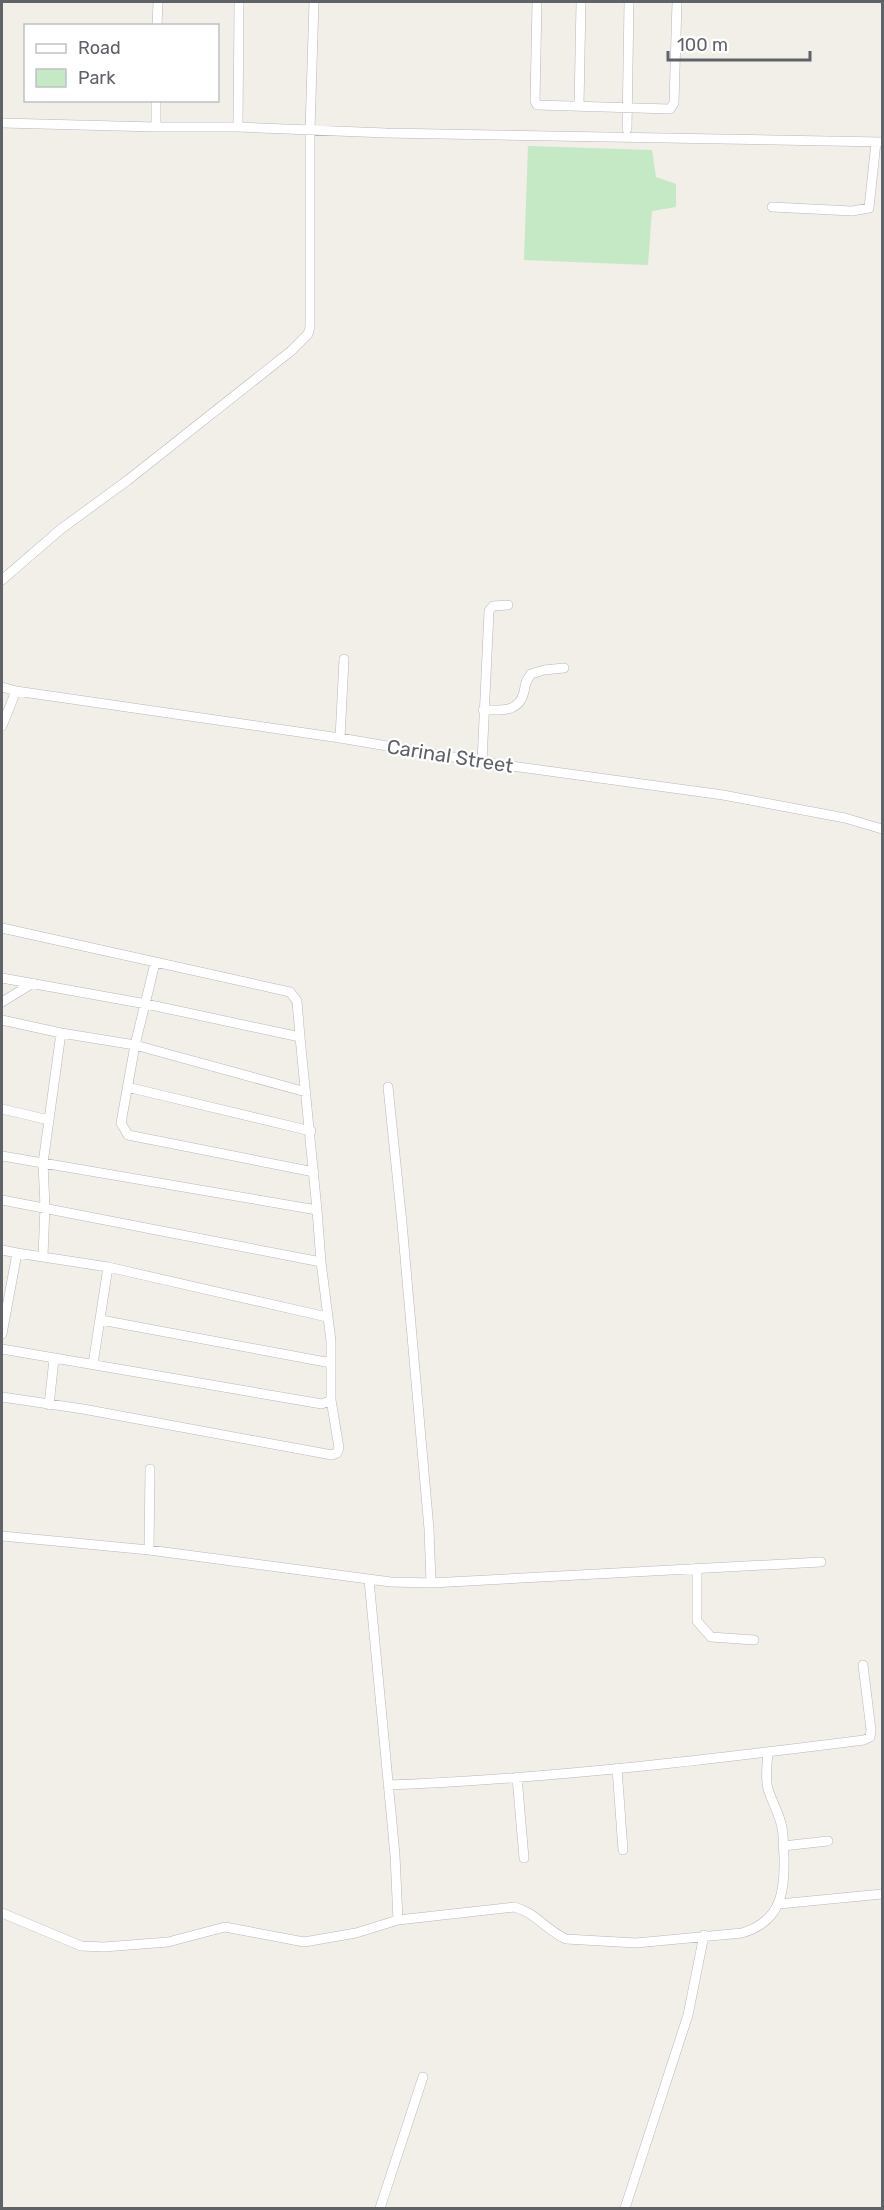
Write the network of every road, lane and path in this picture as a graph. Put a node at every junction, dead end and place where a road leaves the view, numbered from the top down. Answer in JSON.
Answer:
{"nodes":[{"id":1,"x":158,"y":2,"type":"edge"},
{"id":2,"x":239,"y":2,"type":"edge"},
{"id":3,"x":314,"y":2,"type":"edge"},
{"id":4,"x":537,"y":2,"type":"edge"},
{"id":5,"x":581,"y":2,"type":"edge"},
{"id":6,"x":629,"y":2,"type":"edge"},
{"id":7,"x":677,"y":2,"type":"edge"},
{"id":8,"x":158,"y":24,"type":"edge"},
{"id":9,"x":156,"y":102,"type":"edge"},
{"id":10,"x":579,"y":106,"type":"junction"},
{"id":11,"x":626,"y":108,"type":"junction"},
{"id":12,"x":2,"y":123,"type":"edge"},
{"id":13,"x":238,"y":127,"type":"junction"},
{"id":14,"x":156,"y":128,"type":"junction"},
{"id":15,"x":627,"y":129,"type":"dead end"},
{"id":16,"x":310,"y":130,"type":"junction"},
{"id":17,"x":879,"y":142,"type":"edge"},
{"id":18,"x":772,"y":207,"type":"dead end"},
{"id":19,"x":2,"y":580,"type":"edge"},
{"id":20,"x":508,"y":605,"type":"dead end"},
{"id":21,"x":344,"y":659,"type":"dead end"},
{"id":22,"x":564,"y":668,"type":"dead end"},
{"id":23,"x":2,"y":687,"type":"edge"},
{"id":24,"x":16,"y":691,"type":"junction"},
{"id":25,"x":483,"y":710,"type":"junction"},
{"id":26,"x":2,"y":726,"type":"edge"},
{"id":27,"x":340,"y":738,"type":"junction"},
{"id":28,"x":482,"y":762,"type":"junction"},
{"id":29,"x":882,"y":829,"type":"edge"},
{"id":30,"x":2,"y":928,"type":"edge"},
{"id":31,"x":155,"y":963,"type":"junction"},
{"id":32,"x":2,"y":978,"type":"edge"},
{"id":33,"x":33,"y":983,"type":"junction"},
{"id":34,"x":2,"y":1002,"type":"edge"},
{"id":35,"x":146,"y":1004,"type":"junction"},
{"id":36,"x":2,"y":1020,"type":"edge"},
{"id":37,"x":61,"y":1033,"type":"junction"},
{"id":38,"x":300,"y":1037,"type":"junction"},
{"id":39,"x":135,"y":1045,"type":"junction"},
{"id":40,"x":127,"y":1087,"type":"junction"},
{"id":41,"x":388,"y":1087,"type":"dead end"},
{"id":42,"x":306,"y":1092,"type":"junction"},
{"id":43,"x":2,"y":1110,"type":"edge"},
{"id":44,"x":49,"y":1120,"type":"junction"},
{"id":45,"x":310,"y":1131,"type":"junction"},
{"id":46,"x":2,"y":1156,"type":"edge"},
{"id":47,"x":43,"y":1163,"type":"junction"},
{"id":48,"x":314,"y":1172,"type":"junction"},
{"id":49,"x":2,"y":1200,"type":"edge"},
{"id":50,"x":45,"y":1208,"type":"junction"},
{"id":51,"x":317,"y":1210,"type":"junction"},
{"id":52,"x":2,"y":1250,"type":"edge"},
{"id":53,"x":17,"y":1253,"type":"junction"},
{"id":54,"x":43,"y":1256,"type":"junction"},
{"id":55,"x":321,"y":1262,"type":"junction"},
{"id":56,"x":108,"y":1267,"type":"junction"},
{"id":57,"x":4,"y":1303,"type":"edge"},
{"id":58,"x":327,"y":1317,"type":"junction"},
{"id":59,"x":101,"y":1320,"type":"junction"},
{"id":60,"x":2,"y":1334,"type":"edge"},
{"id":61,"x":2,"y":1349,"type":"edge"},
{"id":62,"x":54,"y":1359,"type":"junction"},
{"id":63,"x":331,"y":1363,"type":"junction"},
{"id":64,"x":93,"y":1364,"type":"junction"},
{"id":65,"x":2,"y":1397,"type":"edge"},
{"id":66,"x":332,"y":1400,"type":"junction"},
{"id":67,"x":49,"y":1405,"type":"junction"},
{"id":68,"x":150,"y":1469,"type":"dead end"},
{"id":69,"x":2,"y":1536,"type":"edge"},
{"id":70,"x":149,"y":1550,"type":"junction"},
{"id":71,"x":821,"y":1562,"type":"dead end"},
{"id":72,"x":698,"y":1568,"type":"junction"},
{"id":73,"x":369,"y":1580,"type":"junction"},
{"id":74,"x":431,"y":1583,"type":"junction"},
{"id":75,"x":754,"y":1640,"type":"dead end"},
{"id":76,"x":863,"y":1665,"type":"dead end"},
{"id":77,"x":768,"y":1752,"type":"junction"},
{"id":78,"x":617,"y":1767,"type":"junction"},
{"id":79,"x":517,"y":1777,"type":"junction"},
{"id":80,"x":388,"y":1785,"type":"junction"},
{"id":81,"x":828,"y":1841,"type":"dead end"},
{"id":82,"x":783,"y":1846,"type":"junction"},
{"id":83,"x":623,"y":1850,"type":"dead end"},
{"id":84,"x":524,"y":1858,"type":"dead end"},
{"id":85,"x":882,"y":1894,"type":"edge"},
{"id":86,"x":779,"y":1904,"type":"junction"},
{"id":87,"x":2,"y":1912,"type":"edge"},
{"id":88,"x":398,"y":1920,"type":"junction"},
{"id":89,"x":705,"y":1935,"type":"junction"},
{"id":90,"x":423,"y":2077,"type":"dead end"},
{"id":91,"x":380,"y":2208,"type":"edge"},
{"id":92,"x":625,"y":2208,"type":"edge"}],
"edges":[{"from":1,"to":8,"type":"street"},
{"from":2,"to":13,"type":"street"},
{"from":3,"to":16,"type":"street"},
{"from":4,"to":10,"type":"street"},
{"from":5,"to":10,"type":"street"},
{"from":6,"to":11,"type":"street"},
{"from":7,"to":11,"type":"street"},
{"from":9,"to":14,"type":"street"},
{"from":10,"to":11,"type":"street"},
{"from":11,"to":15,"type":"street"},
{"from":12,"to":14,"type":"street"},
{"from":13,"to":14,"type":"street"},
{"from":13,"to":16,"type":"street"},
{"from":16,"to":17,"type":"street"},
{"from":16,"to":19,"type":"street"},
{"from":17,"to":18,"type":"street"},
{"from":20,"to":25,"type":"street"},
{"from":21,"to":27,"type":"street"},
{"from":22,"to":25,"type":"street"},
{"from":23,"to":24,"type":"street","name":"Carinal Street"},
{"from":24,"to":26,"type":"street"},
{"from":24,"to":27,"type":"street","name":"Carinal Street"},
{"from":25,"to":28,"type":"street"},
{"from":27,"to":28,"type":"street","name":"Carinal Street"},
{"from":28,"to":29,"type":"street","name":"Carinal Street"},
{"from":30,"to":31,"type":"street"},
{"from":31,"to":35,"type":"street"},
{"from":31,"to":38,"type":"street"},
{"from":32,"to":33,"type":"street"},
{"from":33,"to":34,"type":"street"},
{"from":33,"to":35,"type":"street"},
{"from":35,"to":38,"type":"street"},
{"from":35,"to":39,"type":"street"},
{"from":36,"to":37,"type":"street"},
{"from":37,"to":39,"type":"street"},
{"from":37,"to":44,"type":"street"},
{"from":38,"to":42,"type":"street"},
{"from":39,"to":40,"type":"street"},
{"from":39,"to":42,"type":"street"},
{"from":40,"to":45,"type":"street"},
{"from":40,"to":48,"type":"street"},
{"from":41,"to":74,"type":"street"},
{"from":42,"to":45,"type":"street"},
{"from":43,"to":44,"type":"street"},
{"from":44,"to":47,"type":"street"},
{"from":45,"to":48,"type":"street"},
{"from":46,"to":47,"type":"street"},
{"from":47,"to":50,"type":"street"},
{"from":47,"to":51,"type":"street"},
{"from":48,"to":51,"type":"street"},
{"from":49,"to":50,"type":"street"},
{"from":50,"to":54,"type":"street"},
{"from":50,"to":55,"type":"street"},
{"from":51,"to":55,"type":"street"},
{"from":52,"to":53,"type":"street"},
{"from":53,"to":54,"type":"street"},
{"from":53,"to":57,"type":"street"},
{"from":54,"to":56,"type":"street"},
{"from":55,"to":58,"type":"street"},
{"from":56,"to":58,"type":"street"},
{"from":56,"to":59,"type":"street"},
{"from":57,"to":60,"type":"street"},
{"from":58,"to":63,"type":"street"},
{"from":59,"to":63,"type":"street"},
{"from":59,"to":64,"type":"street"},
{"from":61,"to":62,"type":"street"},
{"from":62,"to":64,"type":"street"},
{"from":62,"to":67,"type":"street"},
{"from":63,"to":66,"type":"street"},
{"from":64,"to":66,"type":"street"},
{"from":65,"to":67,"type":"street"},
{"from":66,"to":67,"type":"street"},
{"from":68,"to":70,"type":"street"},
{"from":69,"to":70,"type":"street"},
{"from":70,"to":73,"type":"street"},
{"from":71,"to":72,"type":"street"},
{"from":72,"to":74,"type":"street"},
{"from":72,"to":75,"type":"street"},
{"from":73,"to":74,"type":"street"},
{"from":73,"to":80,"type":"street"},
{"from":76,"to":77,"type":"street"},
{"from":77,"to":78,"type":"street"},
{"from":77,"to":82,"type":"street"},
{"from":78,"to":79,"type":"street"},
{"from":78,"to":83,"type":"street"},
{"from":79,"to":80,"type":"street"},
{"from":79,"to":84,"type":"street"},
{"from":80,"to":88,"type":"street"},
{"from":81,"to":82,"type":"street"},
{"from":82,"to":86,"type":"street"},
{"from":85,"to":86,"type":"street"},
{"from":86,"to":89,"type":"street"},
{"from":87,"to":88,"type":"street"},
{"from":88,"to":89,"type":"street"},
{"from":89,"to":92,"type":"street"},
{"from":90,"to":91,"type":"street"}]}
